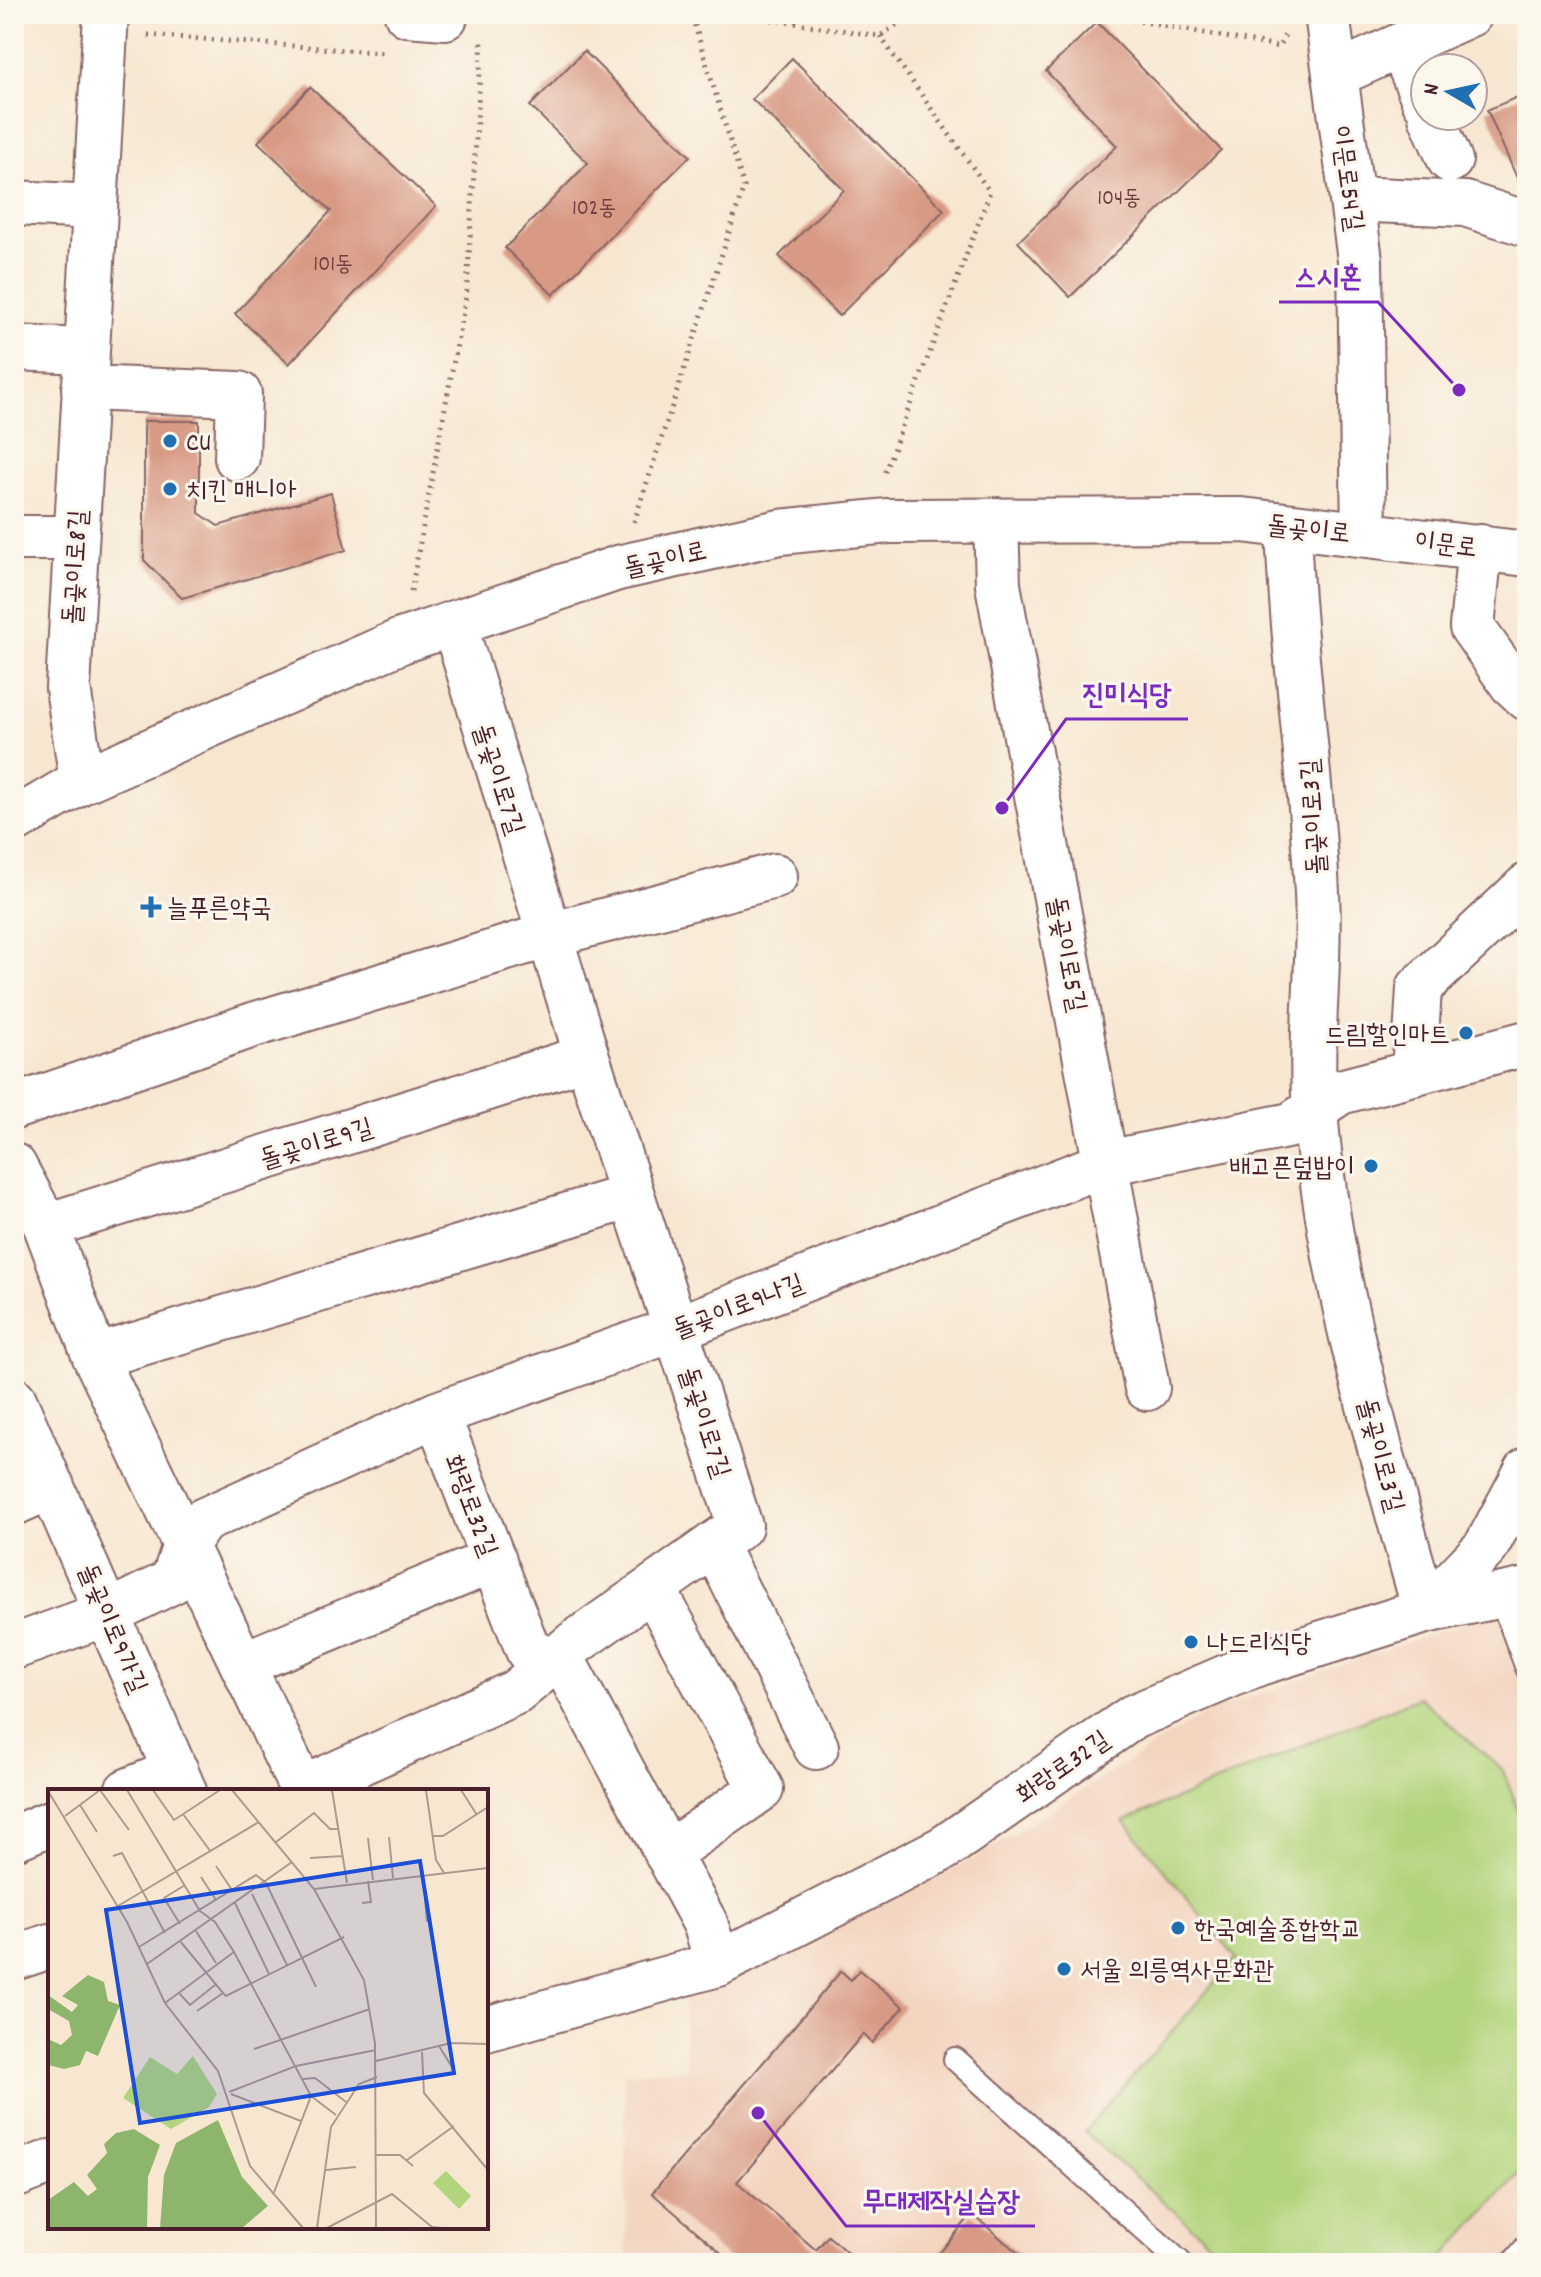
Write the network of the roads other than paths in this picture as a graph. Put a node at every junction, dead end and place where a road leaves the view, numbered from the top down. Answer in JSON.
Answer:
{"nodes":[{"id":1,"x":1470,"y":14,"type":"edge"},
{"id":2,"x":1308,"y":20,"type":"edge"},
{"id":3,"x":105,"y":23,"type":"edge"},
{"id":4,"x":1401,"y":45,"type":"junction"},
{"id":5,"x":1409,"y":64,"type":"edge"},
{"id":6,"x":1335,"y":75,"type":"junction"},
{"id":7,"x":1438,"y":132,"type":"edge"},
{"id":8,"x":1450,"y":160,"type":"dead end"},
{"id":9,"x":1352,"y":199,"type":"junction"},
{"id":10,"x":14,"y":203,"type":"edge"},
{"id":11,"x":95,"y":207,"type":"junction"},
{"id":12,"x":1527,"y":224,"type":"edge"},
{"id":13,"x":14,"y":348,"type":"edge"},
{"id":14,"x":85,"y":370,"type":"junction"},
{"id":15,"x":237,"y":458,"type":"dead end"},
{"id":16,"x":996,"y":520,"type":"junction"},
{"id":17,"x":1288,"y":526,"type":"junction"},
{"id":18,"x":1364,"y":534,"type":"junction"},
{"id":19,"x":14,"y":538,"type":"edge"},
{"id":20,"x":74,"y":538,"type":"junction"},
{"id":21,"x":1480,"y":547,"type":"junction"},
{"id":22,"x":1527,"y":554,"type":"edge"},
{"id":23,"x":454,"y":623,"type":"junction"},
{"id":24,"x":1527,"y":698,"type":"edge"},
{"id":25,"x":82,"y":781,"type":"junction"},
{"id":26,"x":14,"y":821,"type":"edge"},
{"id":27,"x":775,"y":876,"type":"dead end"},
{"id":28,"x":1527,"y":886,"type":"edge"},
{"id":29,"x":549,"y":935,"type":"junction"},
{"id":30,"x":1527,"y":1043,"type":"edge"},
{"id":31,"x":587,"y":1057,"type":"junction"},
{"id":32,"x":1414,"y":1073,"type":"junction"},
{"id":33,"x":14,"y":1107,"type":"edge"},
{"id":34,"x":1314,"y":1109,"type":"junction"},
{"id":35,"x":1107,"y":1163,"type":"junction"},
{"id":36,"x":14,"y":1166,"type":"edge"},
{"id":37,"x":632,"y":1196,"type":"junction"},
{"id":38,"x":46,"y":1226,"type":"junction"},
{"id":39,"x":675,"y":1329,"type":"junction"},
{"id":40,"x":95,"y":1357,"type":"junction"},
{"id":41,"x":1147,"y":1388,"type":"dead end"},
{"id":42,"x":14,"y":1400,"type":"edge"},
{"id":43,"x":437,"y":1414,"type":"junction"},
{"id":44,"x":1527,"y":1470,"type":"edge"},
{"id":45,"x":33,"y":1495,"type":"edge"},
{"id":46,"x":714,"y":1544,"type":"junction"},
{"id":47,"x":184,"y":1548,"type":"junction"},
{"id":48,"x":494,"y":1560,"type":"junction"},
{"id":49,"x":653,"y":1588,"type":"junction"},
{"id":50,"x":1513,"y":1592,"type":"edge"},
{"id":51,"x":1425,"y":1611,"type":"junction"},
{"id":52,"x":108,"y":1613,"type":"junction"},
{"id":53,"x":14,"y":1647,"type":"edge"},
{"id":54,"x":553,"y":1662,"type":"junction"},
{"id":55,"x":243,"y":1664,"type":"junction"},
{"id":56,"x":1527,"y":1668,"type":"edge"},
{"id":57,"x":816,"y":1747,"type":"dead end"},
{"id":58,"x":180,"y":1781,"type":"edge"},
{"id":59,"x":138,"y":1789,"type":"edge"},
{"id":60,"x":303,"y":1789,"type":"edge"},
{"id":61,"x":305,"y":1789,"type":"edge"},
{"id":62,"x":48,"y":1824,"type":"edge"},
{"id":63,"x":14,"y":1838,"type":"edge"},
{"id":64,"x":667,"y":1854,"type":"junction"},
{"id":65,"x":48,"y":1947,"type":"edge"},
{"id":66,"x":14,"y":1958,"type":"edge"},
{"id":67,"x":718,"y":1964,"type":"junction"},
{"id":68,"x":488,"y":2028,"type":"edge"},
{"id":69,"x":955,"y":2059,"type":"dead end"},
{"id":70,"x":48,"y":2163,"type":"edge"},
{"id":71,"x":14,"y":2176,"type":"edge"},
{"id":72,"x":1527,"y":2246,"type":"edge"},
{"id":73,"x":1181,"y":2263,"type":"edge"},
{"id":74,"x":1513,"y":2263,"type":"edge"}],
"edges":[{"from":1,"to":4,"type":"street"},
{"from":2,"to":6,"type":"street","name":"이문로54길"},
{"from":3,"to":11,"type":"street","name":"돌곶이로8길"},
{"from":4,"to":5,"type":"street"},
{"from":4,"to":6,"type":"street"},
{"from":6,"to":9,"type":"street","name":"이문로54길"},
{"from":7,"to":8,"type":"street"},
{"from":9,"to":12,"type":"street"},
{"from":9,"to":18,"type":"street","name":"이문로54길"},
{"from":10,"to":11,"type":"street"},
{"from":11,"to":14,"type":"street","name":"돌곶이로8길"},
{"from":13,"to":14,"type":"street"},
{"from":14,"to":15,"type":"street"},
{"from":14,"to":20,"type":"street","name":"돌곶이로8길"},
{"from":16,"to":17,"type":"street","name":"돌곶이로"},
{"from":16,"to":23,"type":"street","name":"돌곶이로"},
{"from":16,"to":35,"type":"street","name":"돌곶이로5길"},
{"from":17,"to":18,"type":"street","name":"돌곶이로"},
{"from":17,"to":34,"type":"street","name":"돌곶이로3길"},
{"from":18,"to":21,"type":"street","name":"이문로"},
{"from":19,"to":20,"type":"street"},
{"from":20,"to":25,"type":"street","name":"돌곶이로8길"},
{"from":21,"to":22,"type":"street","name":"이문로"},
{"from":21,"to":24,"type":"street"},
{"from":23,"to":25,"type":"street","name":"돌곶이로"},
{"from":23,"to":29,"type":"street","name":"돌곶이로7길"},
{"from":25,"to":26,"type":"street","name":"돌곶이로"},
{"from":27,"to":29,"type":"street"},
{"from":28,"to":32,"type":"street"},
{"from":29,"to":31,"type":"street","name":"돌곶이로7길"},
{"from":29,"to":33,"type":"street"},
{"from":30,"to":32,"type":"street"},
{"from":31,"to":37,"type":"street","name":"돌곶이로7길"},
{"from":31,"to":38,"type":"street","name":"돌곶이로9길"},
{"from":32,"to":34,"type":"street"},
{"from":34,"to":35,"type":"street","name":"돌곶이로9나길"},
{"from":34,"to":51,"type":"street","name":"돌곶이로3길"},
{"from":35,"to":39,"type":"street","name":"돌곶이로9나길"},
{"from":35,"to":41,"type":"street","name":"돌곶이로5길"},
{"from":36,"to":38,"type":"street"},
{"from":37,"to":39,"type":"street","name":"돌곶이로7길"},
{"from":37,"to":40,"type":"street"},
{"from":38,"to":40,"type":"street"},
{"from":39,"to":43,"type":"street","name":"돌곶이로9나길"},
{"from":39,"to":46,"type":"street","name":"돌곶이로7길"},
{"from":40,"to":47,"type":"street"},
{"from":42,"to":45,"type":"street","name":"돌곶이로9가길"},
{"from":43,"to":47,"type":"street","name":"돌곶이로9나길"},
{"from":43,"to":48,"type":"street","name":"화랑로32길"},
{"from":44,"to":51,"type":"street","name":"화랑로32길"},
{"from":45,"to":52,"type":"street","name":"돌곶이로9가길"},
{"from":46,"to":49,"type":"street"},
{"from":46,"to":57,"type":"street"},
{"from":47,"to":52,"type":"street","name":"돌곶이로9나길"},
{"from":47,"to":55,"type":"street"},
{"from":48,"to":54,"type":"street","name":"화랑로32길"},
{"from":48,"to":55,"type":"street"},
{"from":49,"to":54,"type":"street"},
{"from":49,"to":64,"type":"street"},
{"from":50,"to":51,"type":"street","name":"화랑로32길"},
{"from":50,"to":56,"type":"lane","name":"화랑로32길"},
{"from":51,"to":67,"type":"street","name":"화랑로32길"},
{"from":52,"to":53,"type":"street","name":"돌곶이로9나길"},
{"from":52,"to":58,"type":"street","name":"돌곶이로9가길"},
{"from":54,"to":61,"type":"street"},
{"from":54,"to":64,"type":"street","name":"화랑로32길"},
{"from":55,"to":60,"type":"street"},
{"from":58,"to":59,"type":"street","name":"돌곶이로9가길"},
{"from":62,"to":63,"type":"street"},
{"from":64,"to":67,"type":"street","name":"화랑로32길"},
{"from":65,"to":66,"type":"street"},
{"from":67,"to":68,"type":"street","name":"화랑로32길"},
{"from":69,"to":73,"type":"lane"},
{"from":70,"to":71,"type":"street"},
{"from":72,"to":74,"type":"lane"}]}
